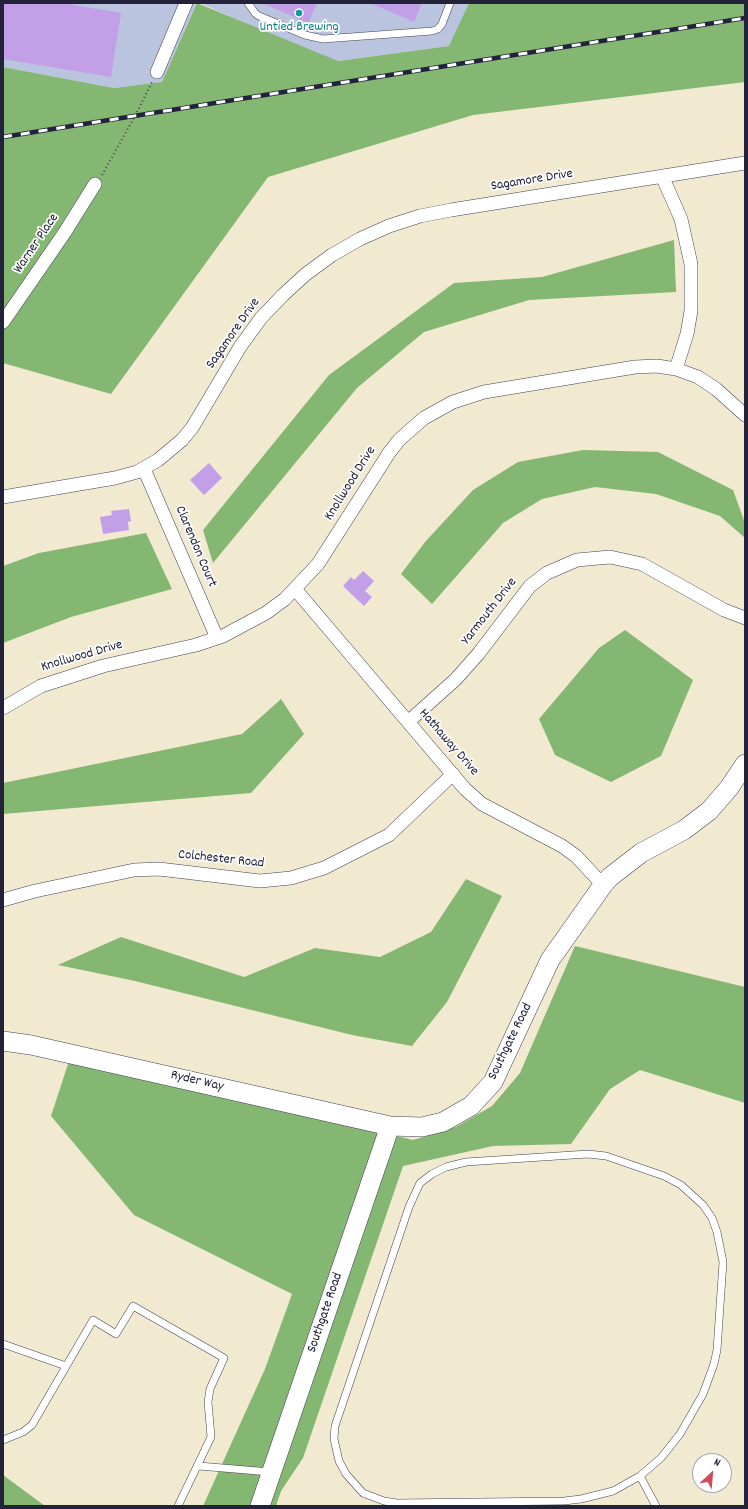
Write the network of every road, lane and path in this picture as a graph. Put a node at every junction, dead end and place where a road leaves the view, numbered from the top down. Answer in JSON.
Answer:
{"nodes":[{"id":1,"x":186,"y":3,"type":"edge"},
{"id":2,"x":248,"y":3,"type":"edge"},
{"id":3,"x":450,"y":3,"type":"edge"},
{"id":4,"x":157,"y":72,"type":"joint"},
{"id":5,"x":745,"y":163,"type":"edge"},
{"id":6,"x":662,"y":176,"type":"junction"},
{"id":7,"x":95,"y":184,"type":"joint"},
{"id":8,"x":3,"y":322,"type":"edge"},
{"id":9,"x":676,"y":369,"type":"junction"},
{"id":10,"x":745,"y":415,"type":"edge"},
{"id":11,"x":144,"y":469,"type":"junction"},
{"id":12,"x":3,"y":497,"type":"edge"},
{"id":13,"x":295,"y":589,"type":"junction"},
{"id":14,"x":745,"y":618,"type":"edge"},
{"id":15,"x":216,"y":638,"type":"junction"},
{"id":16,"x":3,"y":708,"type":"edge"},
{"id":17,"x":408,"y":722,"type":"junction"},
{"id":18,"x":745,"y":764,"type":"edge"},
{"id":19,"x":453,"y":774,"type":"junction"},
{"id":20,"x":603,"y":885,"type":"junction"},
{"id":21,"x":3,"y":900,"type":"edge"},
{"id":22,"x":3,"y":1041,"type":"edge"},
{"id":23,"x":390,"y":1126,"type":"junction"},
{"id":24,"x":3,"y":1344,"type":"edge"},
{"id":25,"x":66,"y":1366,"type":"junction"},
{"id":26,"x":3,"y":1440,"type":"edge"},
{"id":27,"x":199,"y":1466,"type":"junction"},
{"id":28,"x":272,"y":1472,"type":"junction"},
{"id":29,"x":640,"y":1476,"type":"junction"},
{"id":30,"x":178,"y":1506,"type":"edge"},
{"id":31,"x":260,"y":1506,"type":"edge"},
{"id":32,"x":656,"y":1506,"type":"edge"}],
"edges":[{"from":1,"to":4,"type":"street"},
{"from":2,"to":3,"type":"lane"},
{"from":4,"to":7,"type":"path"},
{"from":5,"to":6,"type":"street","name":"Sagamore Drive"},
{"from":6,"to":9,"type":"street"},
{"from":6,"to":11,"type":"street","name":"Sagamore Drive"},
{"from":7,"to":8,"type":"street","name":"Warner Place"},
{"from":9,"to":10,"type":"street","name":"Knollwood Drive"},
{"from":9,"to":13,"type":"street","name":"Knollwood Drive"},
{"from":11,"to":12,"type":"street","name":"Sagamore Drive"},
{"from":11,"to":15,"type":"street","name":"Clarendon Court"},
{"from":13,"to":15,"type":"street","name":"Knollwood Drive"},
{"from":13,"to":17,"type":"street","name":"Hathaway Drive"},
{"from":14,"to":17,"type":"street","name":"Yarmouth Drive"},
{"from":15,"to":16,"type":"street","name":"Knollwood Drive"},
{"from":17,"to":19,"type":"street","name":"Hathaway Drive"},
{"from":18,"to":20,"type":"street","name":"Southgate Road"},
{"from":19,"to":20,"type":"street","name":"Hathaway Drive"},
{"from":19,"to":21,"type":"street","name":"Colchester Road"},
{"from":20,"to":23,"type":"street","name":"Southgate Road"},
{"from":22,"to":23,"type":"street","name":"Ryder Way"},
{"from":23,"to":28,"type":"street","name":"Southgate Road"},
{"from":24,"to":25,"type":"lane"},
{"from":25,"to":26,"type":"lane"},
{"from":25,"to":27,"type":"lane"},
{"from":27,"to":28,"type":"lane"},
{"from":27,"to":30,"type":"lane"},
{"from":28,"to":31,"type":"street","name":"Southgate Road"},
{"from":29,"to":29,"type":"lane"},
{"from":29,"to":32,"type":"lane"}]}
